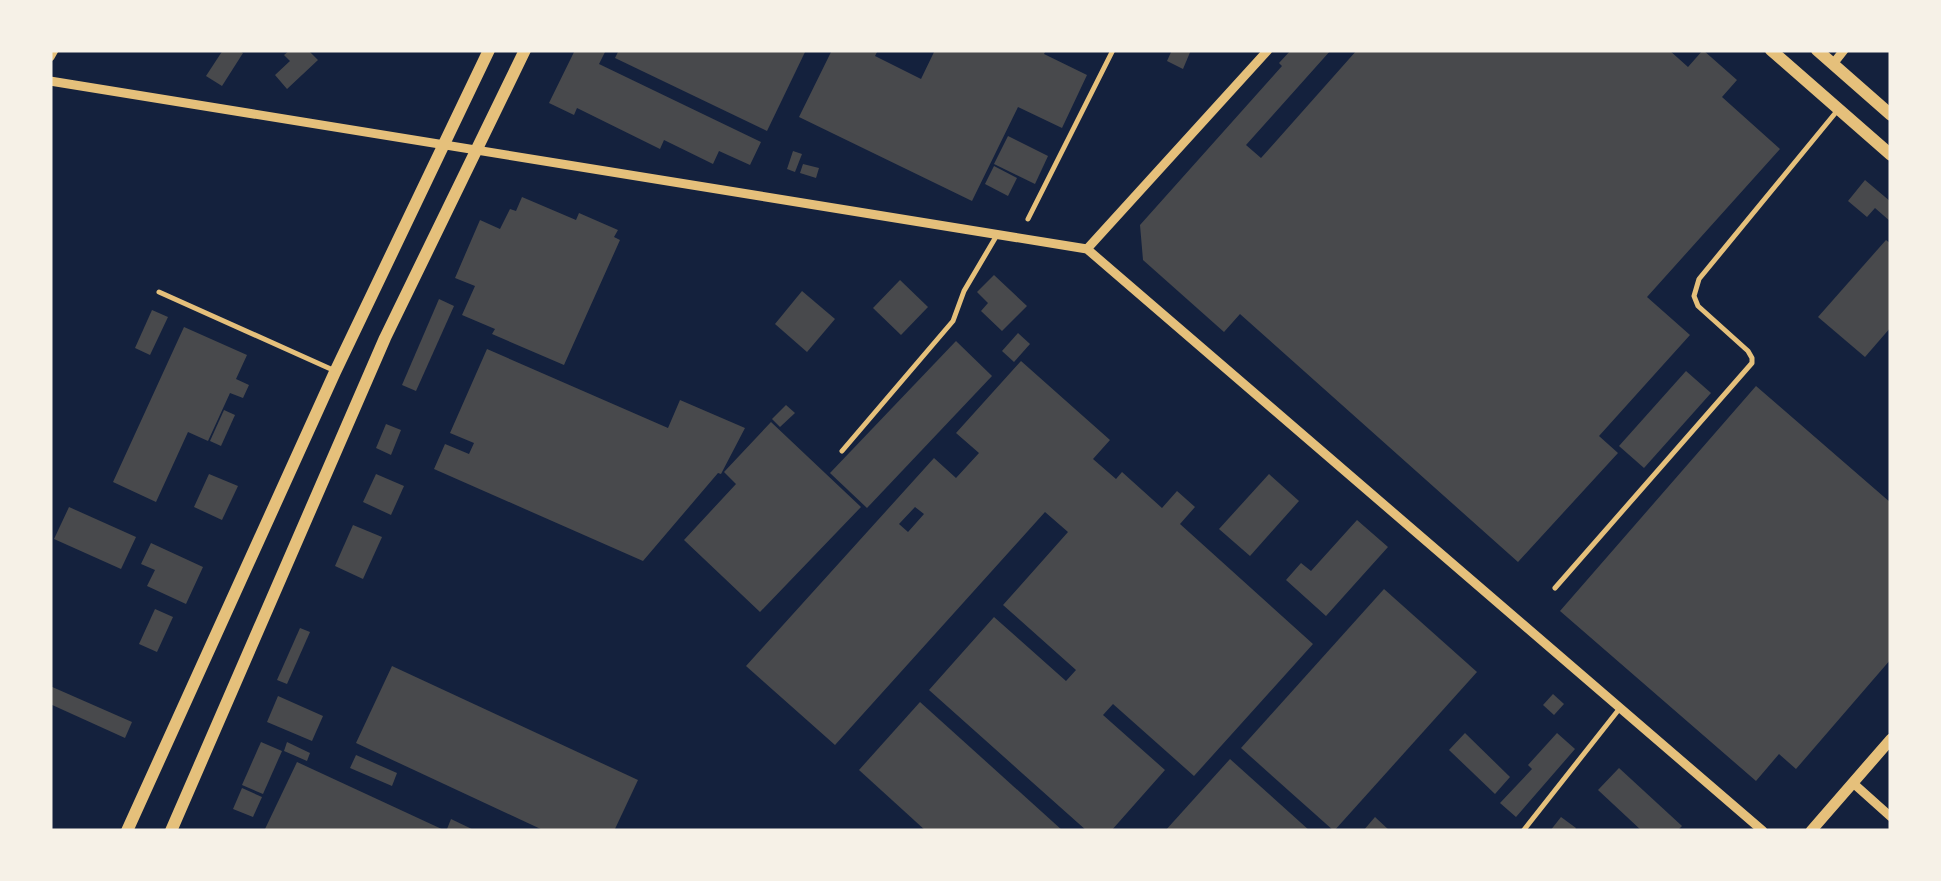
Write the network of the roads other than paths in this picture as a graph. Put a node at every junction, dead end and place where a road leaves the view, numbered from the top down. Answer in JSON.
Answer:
{"nodes":[{"id":1,"x":54,"y":50,"type":"edge"},
{"id":2,"x":489,"y":50,"type":"edge"},
{"id":3,"x":525,"y":50,"type":"edge"},
{"id":4,"x":1113,"y":50,"type":"edge"},
{"id":5,"x":1268,"y":50,"type":"edge"},
{"id":6,"x":1771,"y":50,"type":"edge"},
{"id":7,"x":1817,"y":50,"type":"edge"},
{"id":8,"x":1844,"y":50,"type":"edge"},
{"id":9,"x":50,"y":56,"type":"edge"},
{"id":10,"x":1832,"y":64,"type":"junction"},
{"id":11,"x":50,"y":82,"type":"edge"},
{"id":12,"x":1839,"y":109,"type":"junction"},
{"id":13,"x":1891,"y":115,"type":"edge"},
{"id":14,"x":442,"y":145,"type":"junction"},
{"id":15,"x":476,"y":150,"type":"junction"},
{"id":16,"x":1891,"y":155,"type":"edge"},
{"id":17,"x":1028,"y":219,"type":"dead end"},
{"id":18,"x":997,"y":234,"type":"junction"},
{"id":19,"x":1086,"y":249,"type":"junction"},
{"id":20,"x":159,"y":292,"type":"dead end"},
{"id":21,"x":335,"y":372,"type":"junction"},
{"id":22,"x":842,"y":451,"type":"dead end"},
{"id":23,"x":1556,"y":588,"type":"dead end"},
{"id":24,"x":1620,"y":708,"type":"junction"},
{"id":25,"x":1891,"y":740,"type":"edge"},
{"id":26,"x":1853,"y":782,"type":"junction"},
{"id":27,"x":1891,"y":817,"type":"edge"},
{"id":28,"x":127,"y":831,"type":"edge"},
{"id":29,"x":171,"y":831,"type":"edge"},
{"id":30,"x":1523,"y":831,"type":"edge"},
{"id":31,"x":1763,"y":831,"type":"edge"},
{"id":32,"x":1811,"y":831,"type":"edge"}],
"edges":[{"from":1,"to":9,"type":"street"},
{"from":2,"to":14,"type":"main road"},
{"from":3,"to":15,"type":"main road"},
{"from":4,"to":17,"type":"lane"},
{"from":5,"to":19,"type":"street"},
{"from":6,"to":12,"type":"main road"},
{"from":7,"to":10,"type":"main road"},
{"from":8,"to":10,"type":"street"},
{"from":10,"to":13,"type":"main road"},
{"from":11,"to":14,"type":"street"},
{"from":12,"to":16,"type":"main road"},
{"from":12,"to":23,"type":"lane"},
{"from":14,"to":15,"type":"street"},
{"from":14,"to":21,"type":"main road"},
{"from":15,"to":18,"type":"street"},
{"from":15,"to":29,"type":"main road"},
{"from":18,"to":19,"type":"street"},
{"from":18,"to":22,"type":"lane"},
{"from":19,"to":24,"type":"street"},
{"from":20,"to":21,"type":"lane"},
{"from":21,"to":28,"type":"main road"},
{"from":24,"to":30,"type":"lane"},
{"from":24,"to":31,"type":"street"},
{"from":25,"to":26,"type":"street"},
{"from":26,"to":27,"type":"street"},
{"from":26,"to":32,"type":"street"}]}
